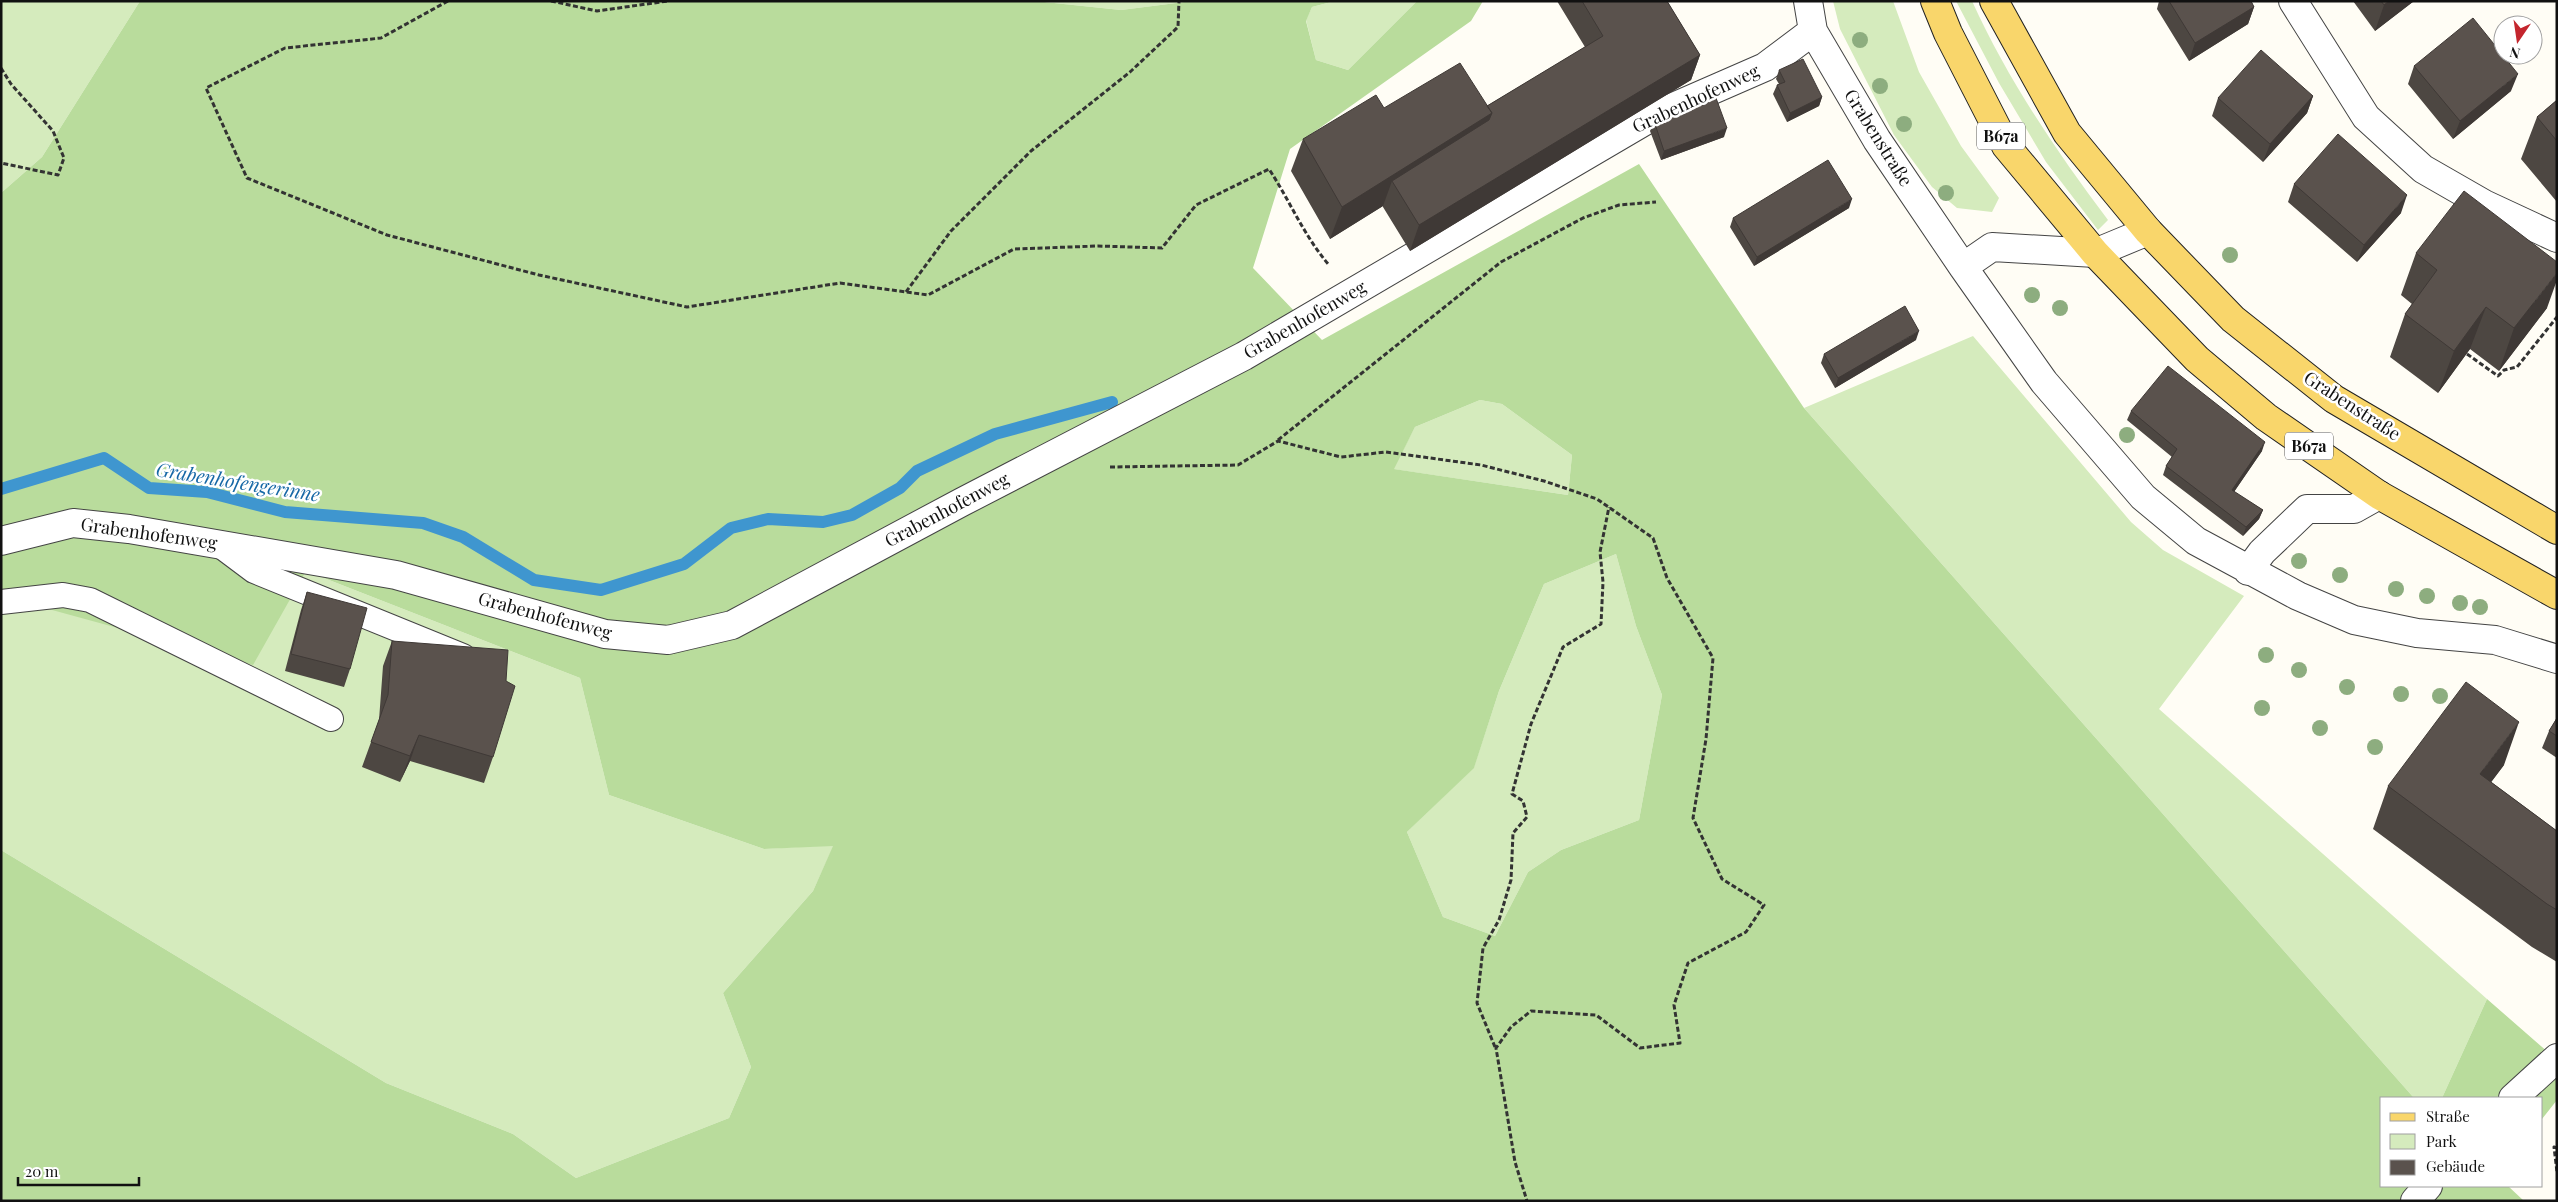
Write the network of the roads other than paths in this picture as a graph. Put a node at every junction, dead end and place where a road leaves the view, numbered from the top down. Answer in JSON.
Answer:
{"nodes":[{"id":1,"x":1808,"y":1,"type":"edge"},
{"id":2,"x":1935,"y":1,"type":"edge"},
{"id":3,"x":2293,"y":1,"type":"edge"},
{"id":4,"x":2002,"y":6,"type":"edge"},
{"id":5,"x":1813,"y":31,"type":"junction"},
{"id":6,"x":2148,"y":232,"type":"junction"},
{"id":7,"x":2557,"y":238,"type":"edge"},
{"id":8,"x":2095,"y":253,"type":"junction"},
{"id":9,"x":1963,"y":267,"type":"junction"},
{"id":10,"x":2379,"y":495,"type":"junction"},
{"id":11,"x":2557,"y":530,"type":"edge"},
{"id":12,"x":1,"y":541,"type":"edge"},
{"id":13,"x":218,"y":544,"type":"junction"},
{"id":14,"x":2248,"y":571,"type":"junction"},
{"id":15,"x":2557,"y":595,"type":"edge"},
{"id":16,"x":1,"y":602,"type":"edge"},
{"id":17,"x":2557,"y":659,"type":"edge"},
{"id":18,"x":481,"y":664,"type":"edge"},
{"id":19,"x":331,"y":720,"type":"dead end"},
{"id":20,"x":2557,"y":1058,"type":"edge"},
{"id":21,"x":2514,"y":1097,"type":"edge"},
{"id":22,"x":2427,"y":1187,"type":"edge"},
{"id":23,"x":2415,"y":1201,"type":"edge"}],
"edges":[{"from":1,"to":5,"type":"street","name":"Grabenstraße"},
{"from":2,"to":8,"type":"main road","number":"B67a"},
{"from":3,"to":7,"type":"street"},
{"from":4,"to":6,"type":"main road","name":"Grabenstraße"},
{"from":5,"to":9,"type":"street","name":"Grabenstraße"},
{"from":5,"to":13,"type":"street","name":"Grabenhofenweg"},
{"from":6,"to":8,"type":"street"},
{"from":6,"to":11,"type":"main road","name":"Grabenstraße"},
{"from":8,"to":9,"type":"street"},
{"from":8,"to":10,"type":"main road","number":"B67a"},
{"from":9,"to":14,"type":"street","name":"Grabenstraße"},
{"from":10,"to":14,"type":"street"},
{"from":10,"to":15,"type":"main road","number":"B67a"},
{"from":12,"to":13,"type":"street","name":"Grabenhofenweg"},
{"from":13,"to":18,"type":"lane"},
{"from":14,"to":17,"type":"street","name":"Grabenstraße"},
{"from":16,"to":19,"type":"lane"},
{"from":20,"to":21,"type":"street"},
{"from":22,"to":23,"type":"street"}]}
